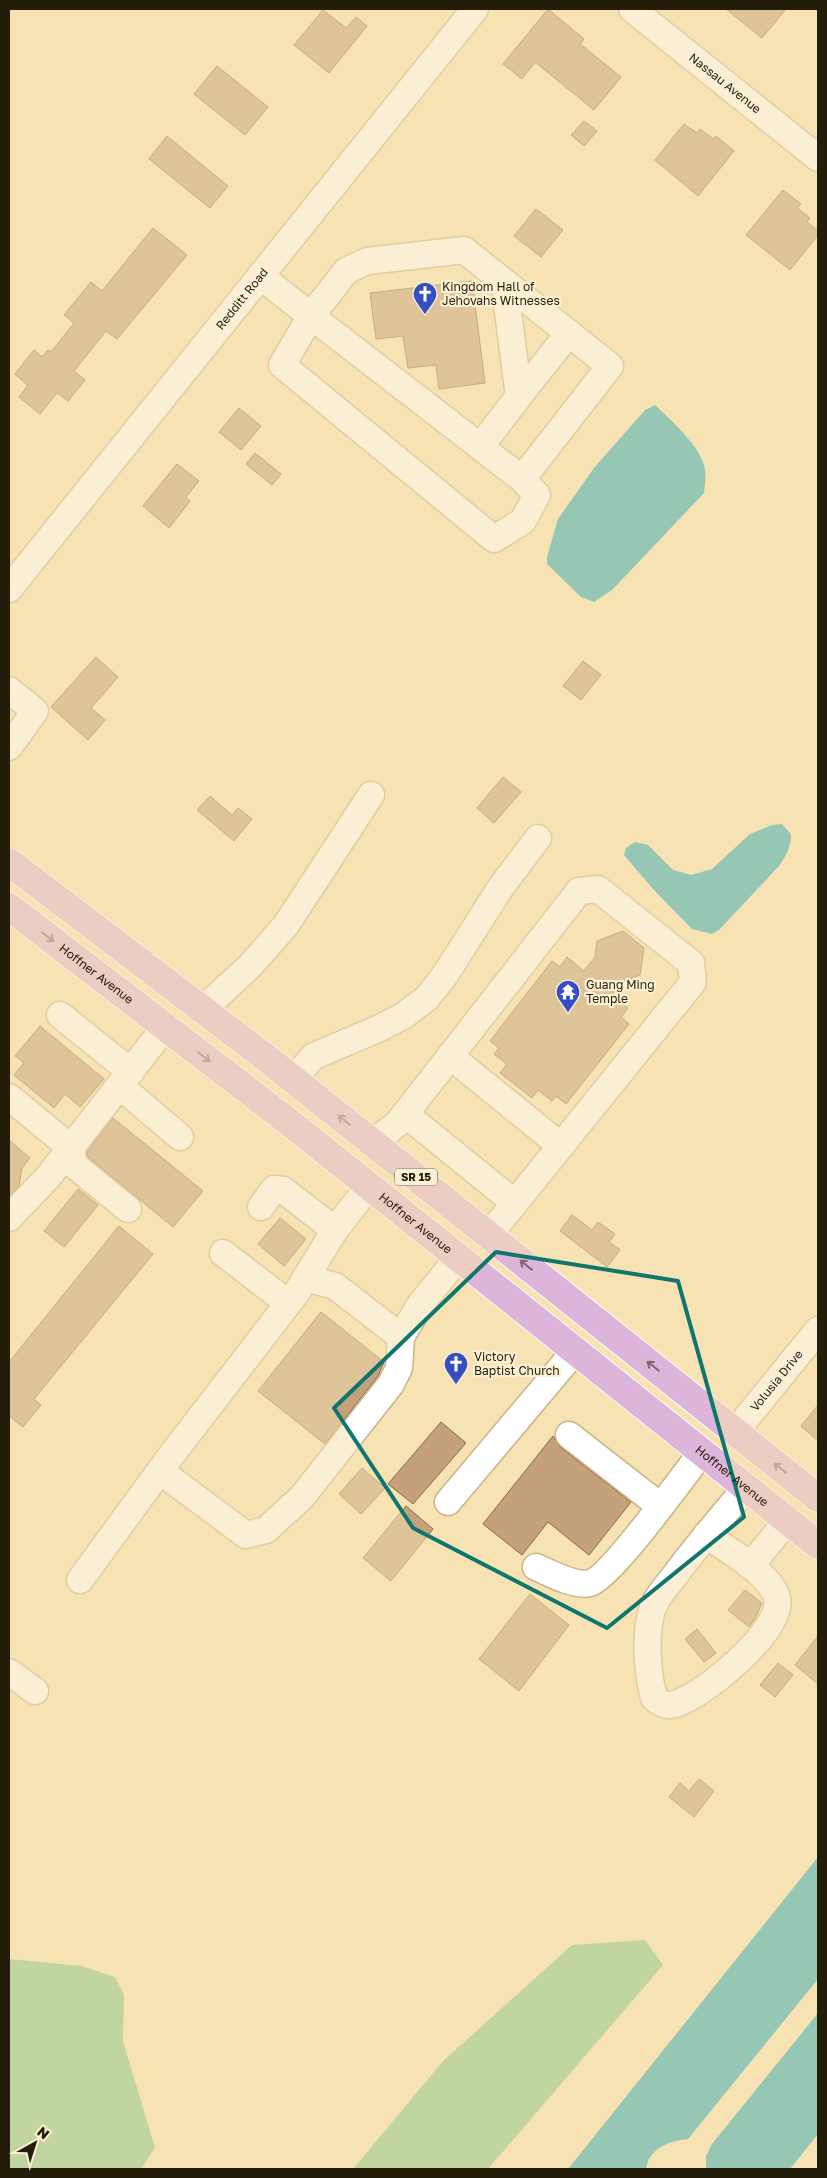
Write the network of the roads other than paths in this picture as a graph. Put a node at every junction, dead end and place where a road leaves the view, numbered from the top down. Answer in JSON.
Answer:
{"nodes":[{"id":1,"x":475,"y":9,"type":"edge"},
{"id":2,"x":632,"y":9,"type":"edge"},
{"id":3,"x":818,"y":158,"type":"edge"},
{"id":4,"x":260,"y":276,"type":"junction"},
{"id":5,"x":504,"y":282,"type":"junction"},
{"id":6,"x":312,"y":316,"type":"junction"},
{"id":7,"x":569,"y":333,"type":"junction"},
{"id":8,"x":519,"y":396,"type":"junction"},
{"id":9,"x":480,"y":447,"type":"junction"},
{"id":10,"x":522,"y":480,"type":"junction"},
{"id":11,"x":9,"y":589,"type":"edge"},
{"id":12,"x":9,"y":690,"type":"edge"},
{"id":13,"x":9,"y":746,"type":"edge"},
{"id":14,"x":371,"y":796,"type":"dead end"},
{"id":15,"x":538,"y":838,"type":"dead end"},
{"id":16,"x":9,"y":862,"type":"edge"},
{"id":17,"x":9,"y":907,"type":"edge"},
{"id":18,"x":202,"y":1010,"type":"junction"},
{"id":19,"x":60,"y":1014,"type":"dead end"},
{"id":20,"x":165,"y":1027,"type":"junction"},
{"id":21,"x":450,"y":1056,"type":"junction"},
{"id":22,"x":125,"y":1079,"type":"junction"},
{"id":23,"x":292,"y":1079,"type":"junction"},
{"id":24,"x":9,"y":1097,"type":"edge"},
{"id":25,"x":405,"y":1114,"type":"junction"},
{"id":26,"x":180,"y":1137,"type":"dead end"},
{"id":27,"x":376,"y":1145,"type":"junction"},
{"id":28,"x":561,"y":1146,"type":"junction"},
{"id":29,"x":71,"y":1148,"type":"junction"},
{"id":30,"x":369,"y":1186,"type":"junction"},
{"id":31,"x":515,"y":1203,"type":"junction"},
{"id":32,"x":261,"y":1207,"type":"dead end"},
{"id":33,"x":128,"y":1210,"type":"dead end"},
{"id":34,"x":9,"y":1218,"type":"edge"},
{"id":35,"x":335,"y":1230,"type":"junction"},
{"id":36,"x":489,"y":1236,"type":"junction"},
{"id":37,"x":223,"y":1253,"type":"dead end"},
{"id":38,"x":458,"y":1258,"type":"junction"},
{"id":39,"x":305,"y":1278,"type":"junction"},
{"id":40,"x":288,"y":1303,"type":"junction"},
{"id":41,"x":818,"y":1330,"type":"edge"},
{"id":42,"x":401,"y":1338,"type":"junction"},
{"id":43,"x":575,"y":1351,"type":"junction"},
{"id":44,"x":735,"y":1432,"type":"junction"},
{"id":45,"x":570,"y":1435,"type":"dead end"},
{"id":46,"x":702,"y":1452,"type":"junction"},
{"id":47,"x":160,"y":1471,"type":"junction"},
{"id":48,"x":746,"y":1488,"type":"junction"},
{"id":49,"x":818,"y":1498,"type":"edge"},
{"id":50,"x":448,"y":1502,"type":"dead end"},
{"id":51,"x":660,"y":1506,"type":"junction"},
{"id":52,"x":788,"y":1520,"type":"junction"},
{"id":53,"x":818,"y":1520,"type":"edge"},
{"id":54,"x":706,"y":1535,"type":"junction"},
{"id":55,"x":818,"y":1544,"type":"edge"},
{"id":56,"x":750,"y":1566,"type":"junction"},
{"id":57,"x":536,"y":1567,"type":"dead end"},
{"id":58,"x":80,"y":1580,"type":"dead end"},
{"id":59,"x":9,"y":1672,"type":"edge"},
{"id":60,"x":35,"y":1692,"type":"dead end"}],
"edges":[{"from":1,"to":4,"type":"street","name":"Redditt Road"},
{"from":2,"to":3,"type":"street","name":"Nassau Avenue"},
{"from":4,"to":6,"type":"street"},
{"from":4,"to":11,"type":"street","name":"Redditt Road"},
{"from":5,"to":6,"type":"street"},
{"from":5,"to":7,"type":"street"},
{"from":5,"to":8,"type":"street"},
{"from":6,"to":9,"type":"street"},
{"from":6,"to":10,"type":"street"},
{"from":7,"to":8,"type":"street"},
{"from":7,"to":10,"type":"street"},
{"from":8,"to":9,"type":"street"},
{"from":9,"to":10,"type":"street"},
{"from":12,"to":13,"type":"street"},
{"from":14,"to":18,"type":"street"},
{"from":15,"to":23,"type":"street"},
{"from":16,"to":18,"type":"main road","number":"SR 15"},
{"from":17,"to":20,"type":"main road","name":"Hoffner Avenue","number":"SR 15","one_way":true},
{"from":18,"to":23,"type":"main road","number":"SR 15"},
{"from":19,"to":22,"type":"street"},
{"from":20,"to":22,"type":"street"},
{"from":20,"to":23,"type":"main road"},
{"from":20,"to":30,"type":"main road","name":"Hoffner Avenue","number":"SR 15","one_way":true},
{"from":21,"to":25,"type":"street"},
{"from":21,"to":28,"type":"street"},
{"from":21,"to":28,"type":"street"},
{"from":22,"to":26,"type":"street"},
{"from":22,"to":29,"type":"street"},
{"from":27,"to":23,"type":"main road","number":"SR 15","one_way":true},
{"from":24,"to":29,"type":"street"},
{"from":25,"to":27,"type":"street"},
{"from":25,"to":31,"type":"street"},
{"from":27,"to":36,"type":"main road","number":"SR 15"},
{"from":28,"to":31,"type":"street"},
{"from":29,"to":33,"type":"street"},
{"from":29,"to":34,"type":"street"},
{"from":30,"to":35,"type":"street"},
{"from":30,"to":36,"type":"main road"},
{"from":30,"to":38,"type":"main road","name":"Hoffner Avenue","number":"SR 15"},
{"from":31,"to":36,"type":"street"},
{"from":32,"to":35,"type":"street"},
{"from":35,"to":39,"type":"street"},
{"from":44,"to":36,"type":"main road","number":"SR 15","one_way":true},
{"from":37,"to":40,"type":"street"},
{"from":38,"to":42,"type":"street"},
{"from":38,"to":43,"type":"main road","name":"Hoffner Avenue","number":"SR 15"},
{"from":39,"to":40,"type":"street"},
{"from":39,"to":42,"type":"street"},
{"from":40,"to":47,"type":"street"},
{"from":41,"to":44,"type":"street","name":"Volusia Drive"},
{"from":42,"to":47,"type":"street"},
{"from":43,"to":44,"type":"main road"},
{"from":43,"to":46,"type":"main road","name":"Hoffner Avenue","number":"SR 15"},
{"from":43,"to":50,"type":"street"},
{"from":49,"to":44,"type":"main road","number":"SR 15","one_way":true},
{"from":45,"to":51,"type":"street"},
{"from":46,"to":48,"type":"main road","name":"Hoffner Avenue","number":"SR 15"},
{"from":46,"to":51,"type":"street"},
{"from":47,"to":58,"type":"street"},
{"from":48,"to":52,"type":"main road","name":"Hoffner Avenue","number":"SR 15"},
{"from":48,"to":53,"type":"main road"},
{"from":48,"to":54,"type":"street"},
{"from":51,"to":57,"type":"street"},
{"from":52,"to":55,"type":"main road","name":"Hoffner Avenue","number":"SR 15"},
{"from":52,"to":56,"type":"street"},
{"from":54,"to":56,"type":"street"},
{"from":54,"to":56,"type":"street"},
{"from":59,"to":60,"type":"street"}]}
